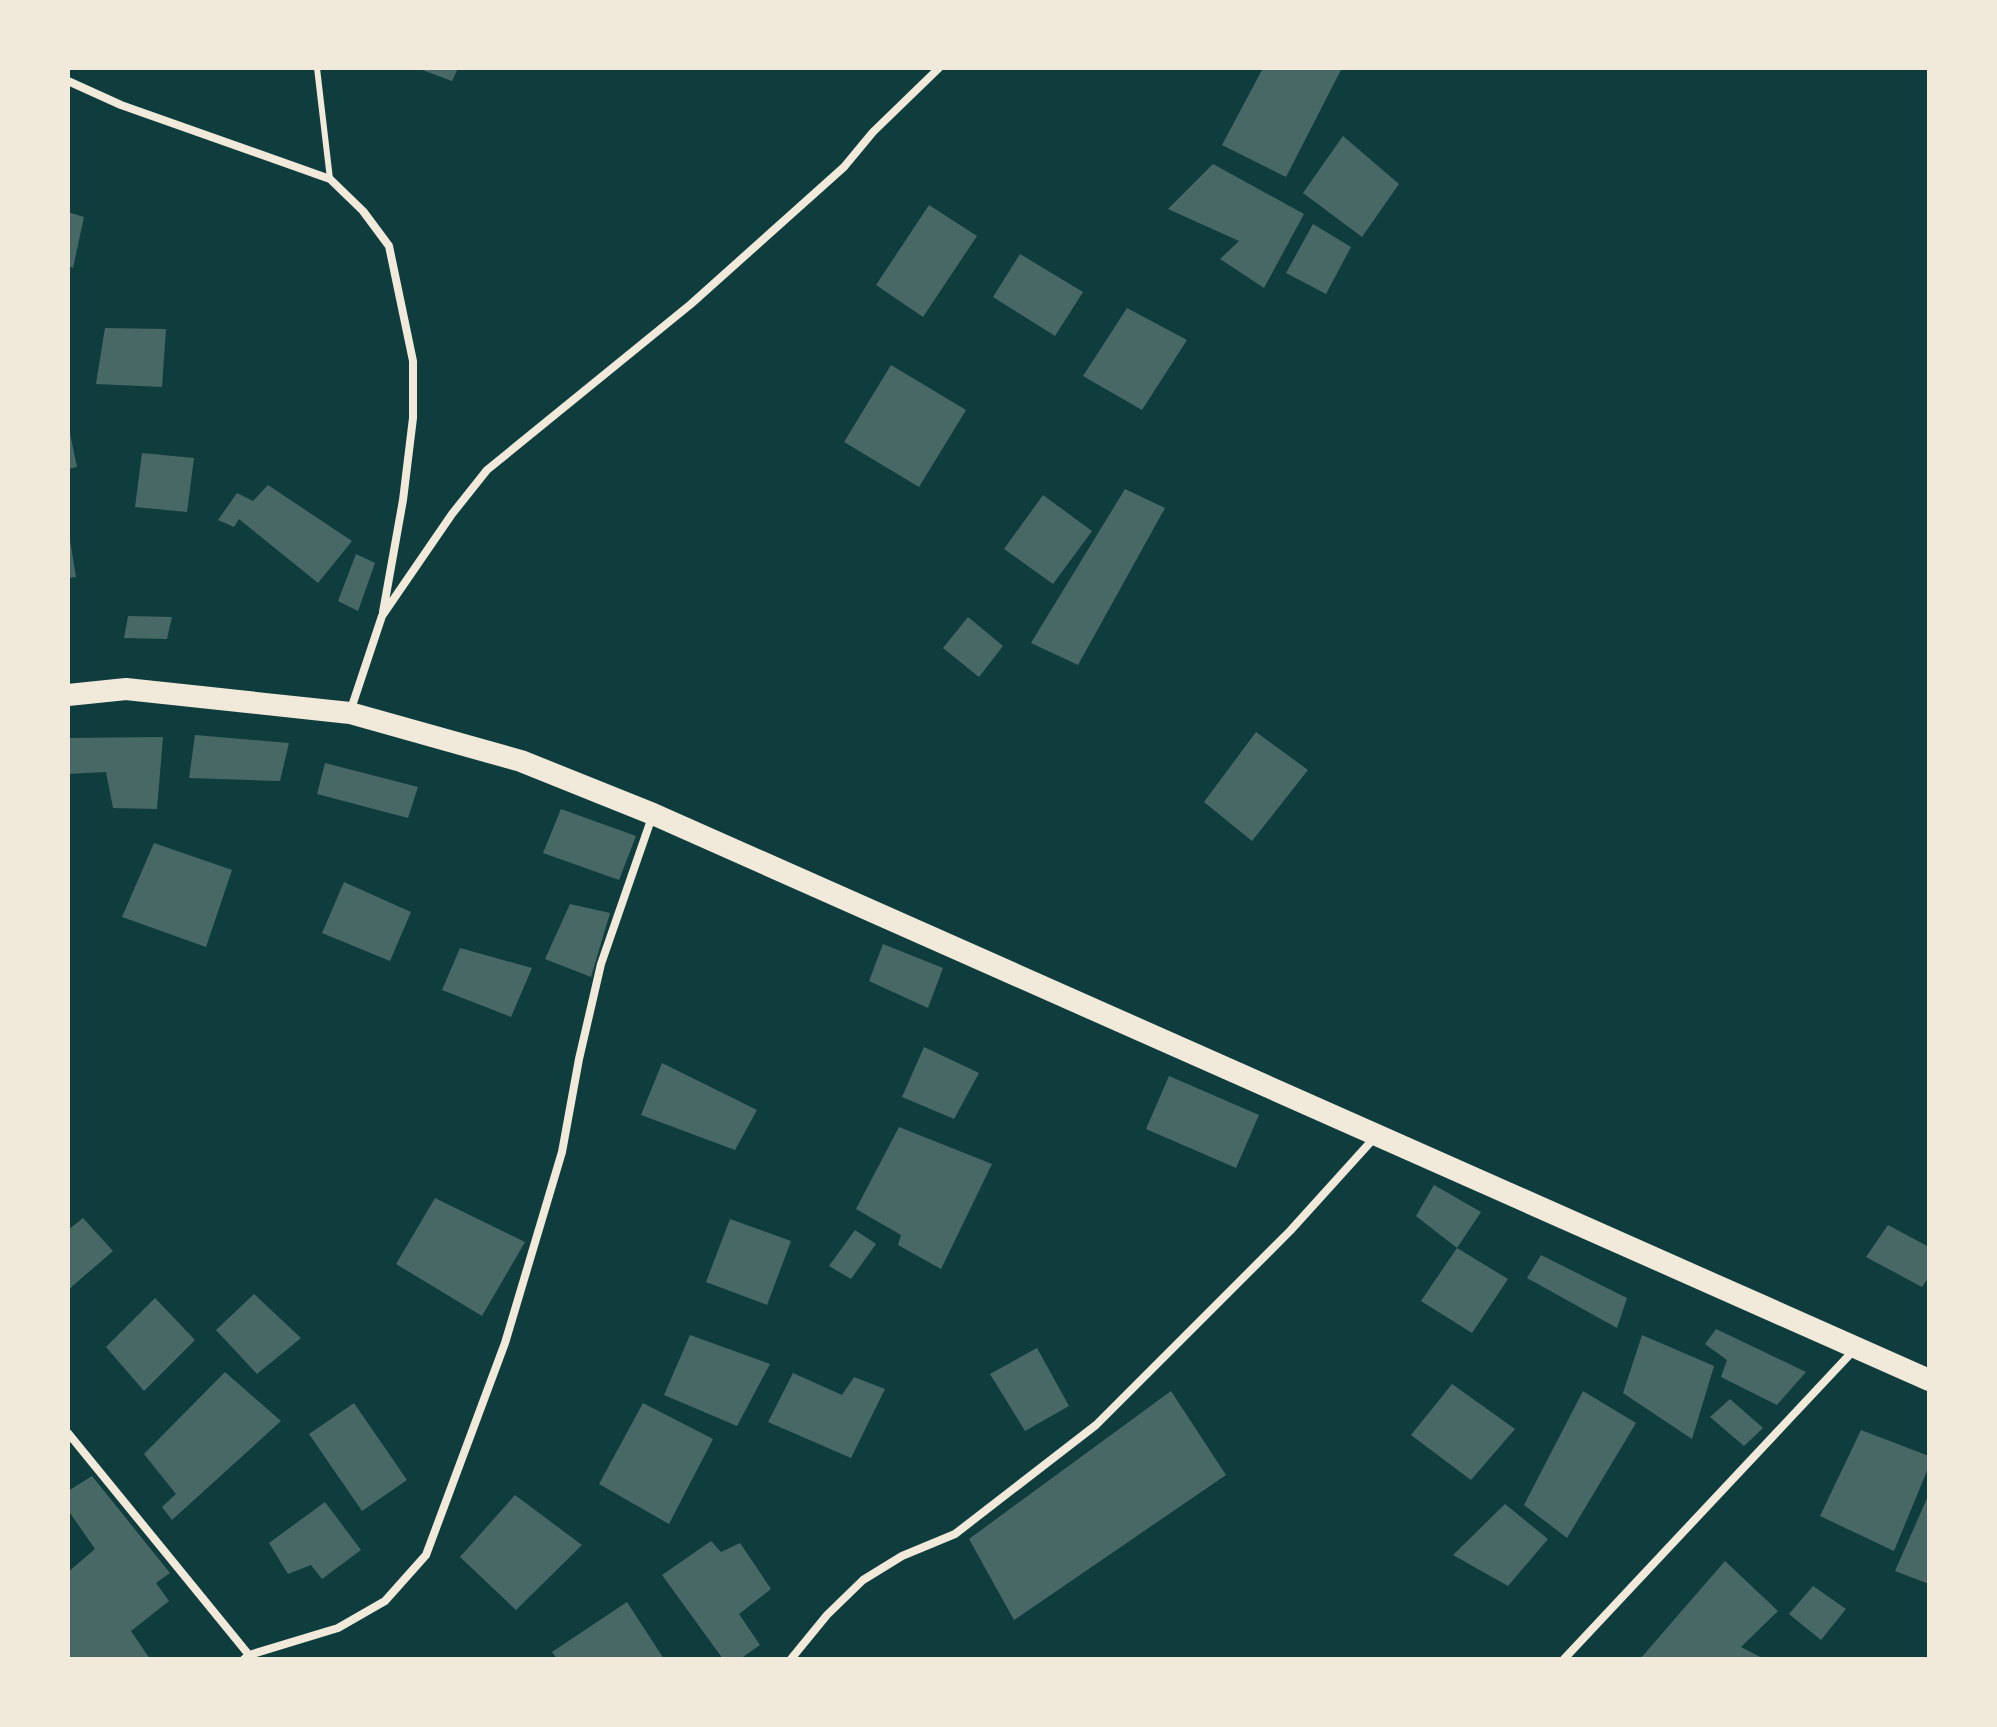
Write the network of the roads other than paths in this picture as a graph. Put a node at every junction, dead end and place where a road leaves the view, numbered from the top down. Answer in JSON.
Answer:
{"nodes":[{"id":1,"x":317,"y":68,"type":"edge"},
{"id":2,"x":939,"y":68,"type":"edge"},
{"id":3,"x":68,"y":81,"type":"edge"},
{"id":4,"x":330,"y":179,"type":"junction"},
{"id":5,"x":382,"y":616,"type":"junction"},
{"id":6,"x":68,"y":695,"type":"edge"},
{"id":7,"x":350,"y":713,"type":"junction"},
{"id":8,"x":653,"y":814,"type":"junction"},
{"id":9,"x":1378,"y":1134,"type":"junction"},
{"id":10,"x":1856,"y":1348,"type":"junction"},
{"id":11,"x":1929,"y":1380,"type":"edge"},
{"id":12,"x":68,"y":1433,"type":"edge"},
{"id":13,"x":246,"y":1657,"type":"edge"},
{"id":14,"x":791,"y":1659,"type":"edge"},
{"id":15,"x":1564,"y":1659,"type":"edge"}],
"edges":[{"from":1,"to":4,"type":"lane"},
{"from":2,"to":5,"type":"street"},
{"from":3,"to":4,"type":"street"},
{"from":4,"to":5,"type":"street"},
{"from":5,"to":7,"type":"street"},
{"from":6,"to":7,"type":"highway"},
{"from":7,"to":8,"type":"highway"},
{"from":8,"to":9,"type":"highway"},
{"from":8,"to":13,"type":"street"},
{"from":9,"to":10,"type":"highway"},
{"from":9,"to":14,"type":"street"},
{"from":10,"to":11,"type":"highway"},
{"from":10,"to":15,"type":"street"},
{"from":12,"to":13,"type":"street"}]}
